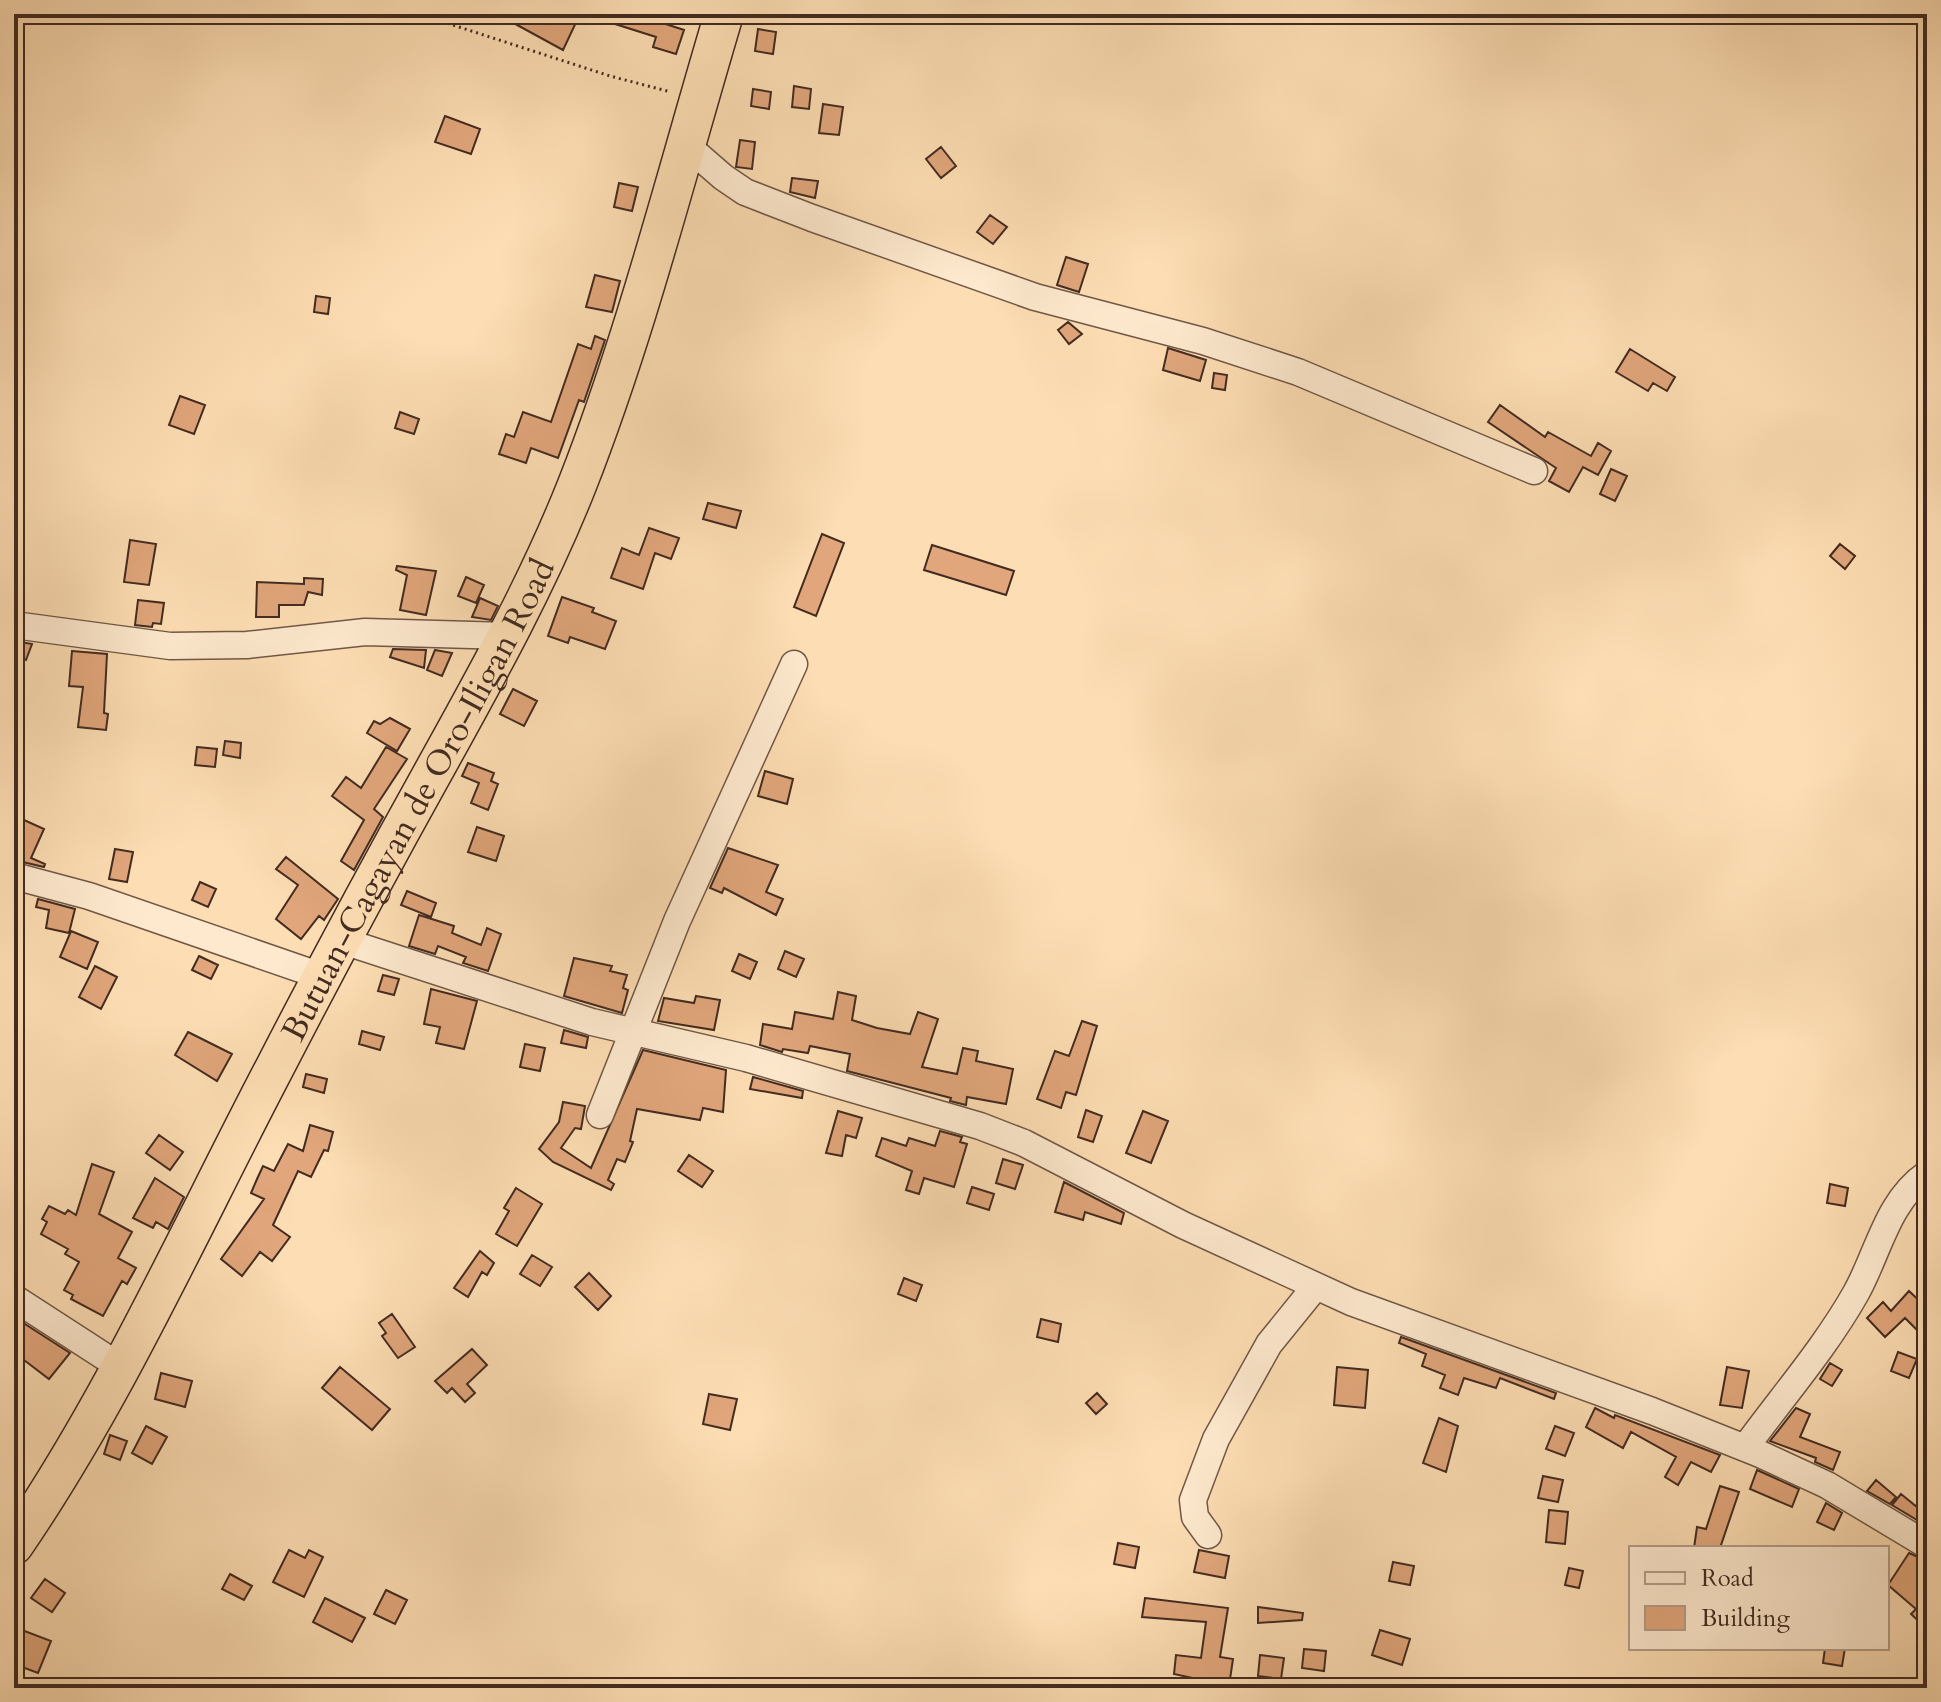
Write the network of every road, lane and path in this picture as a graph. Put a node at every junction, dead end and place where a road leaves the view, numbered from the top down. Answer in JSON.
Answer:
{"nodes":[{"id":1,"x":419,"y":14,"type":"edge"},
{"id":2,"x":724,"y":14,"type":"edge"},
{"id":3,"x":699,"y":99,"type":"junction"},
{"id":4,"x":685,"y":144,"type":"junction"},
{"id":5,"x":1534,"y":471,"type":"dead end"},
{"id":6,"x":14,"y":625,"type":"edge"},
{"id":7,"x":508,"y":636,"type":"junction"},
{"id":8,"x":794,"y":664,"type":"dead end"},
{"id":9,"x":14,"y":876,"type":"edge"},
{"id":10,"x":340,"y":940,"type":"junction"},
{"id":11,"x":321,"y":976,"type":"junction"},
{"id":12,"x":630,"y":1032,"type":"junction"},
{"id":13,"x":600,"y":1115,"type":"dead end"},
{"id":14,"x":1927,"y":1174,"type":"edge"},
{"id":15,"x":1316,"y":1286,"type":"junction"},
{"id":16,"x":14,"y":1298,"type":"edge"},
{"id":17,"x":119,"y":1366,"type":"junction"},
{"id":18,"x":1745,"y":1448,"type":"junction"},
{"id":19,"x":1208,"y":1535,"type":"dead end"},
{"id":20,"x":14,"y":1545,"type":"edge"},
{"id":21,"x":1927,"y":1545,"type":"edge"}],
"edges":[{"from":1,"to":3,"type":"path"},
{"from":2,"to":3,"type":"highway","name":"Butuan-Cagayan de Oro-Iligan Road"},
{"from":3,"to":4,"type":"highway","name":"Butuan-Cagayan de Oro-Iligan Road"},
{"from":4,"to":5,"type":"street"},
{"from":4,"to":7,"type":"highway","name":"Butuan-Cagayan de Oro-Iligan Road"},
{"from":6,"to":7,"type":"street"},
{"from":7,"to":10,"type":"highway","name":"Butuan-Cagayan de Oro-Iligan Road"},
{"from":8,"to":12,"type":"street"},
{"from":9,"to":11,"type":"street"},
{"from":10,"to":11,"type":"highway","name":"Butuan-Cagayan de Oro-Iligan Road"},
{"from":10,"to":12,"type":"street"},
{"from":11,"to":17,"type":"highway","name":"Butuan-Cagayan de Oro-Iligan Road"},
{"from":12,"to":13,"type":"street"},
{"from":12,"to":15,"type":"street"},
{"from":14,"to":18,"type":"street"},
{"from":15,"to":18,"type":"street"},
{"from":15,"to":19,"type":"street"},
{"from":16,"to":17,"type":"street"},
{"from":17,"to":20,"type":"highway","name":"Butuan-Cagayan de Oro-Iligan Road"},
{"from":18,"to":21,"type":"street"}]}
